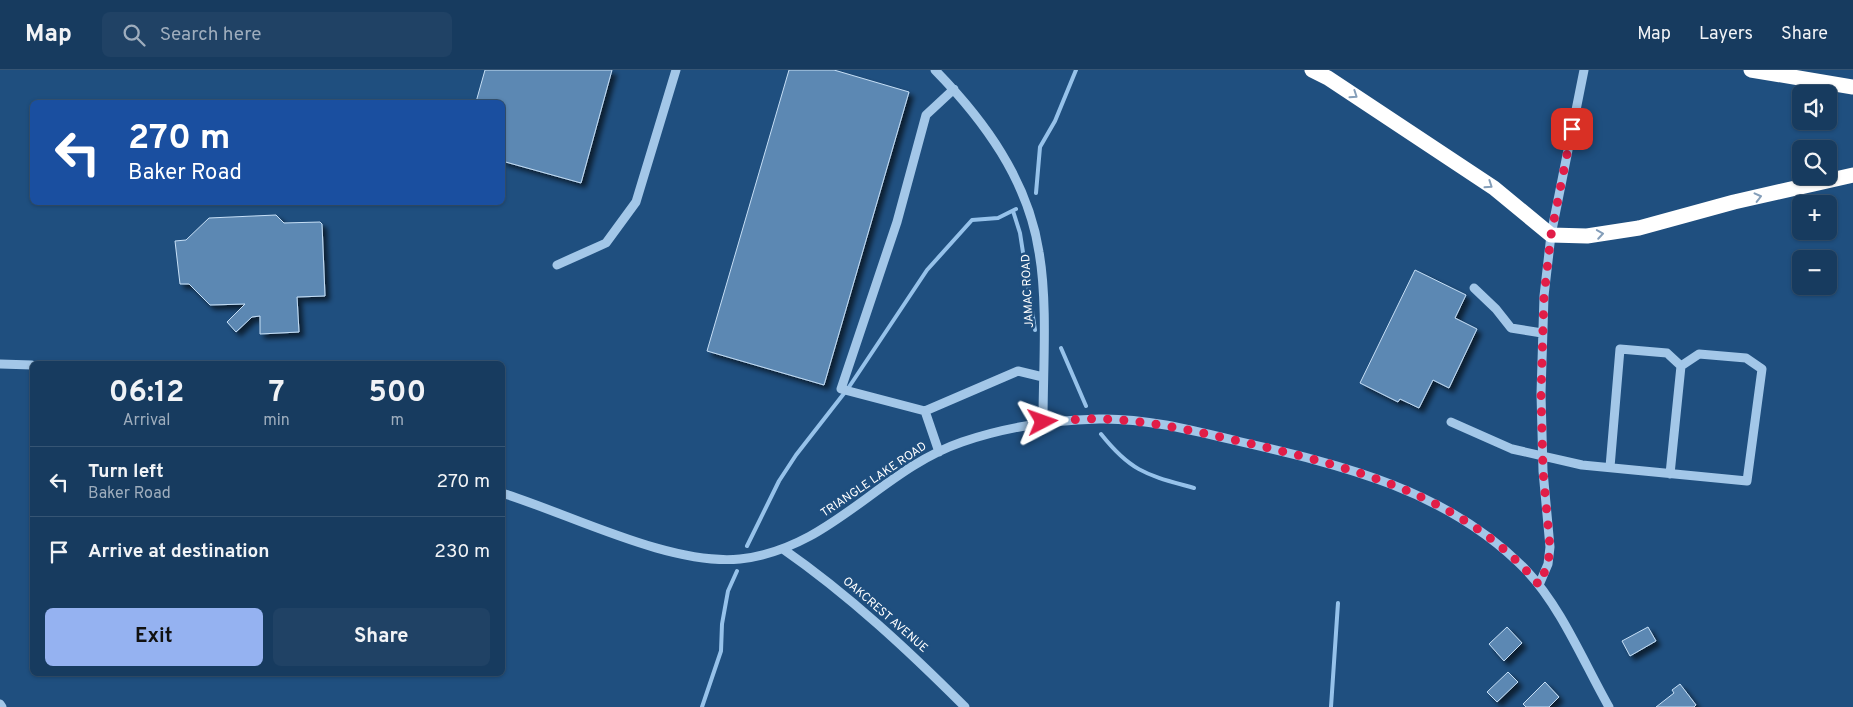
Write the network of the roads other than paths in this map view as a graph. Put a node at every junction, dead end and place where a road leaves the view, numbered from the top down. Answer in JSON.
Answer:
{"nodes":[{"id":1,"x":676,"y":70,"type":"edge"},
{"id":2,"x":935,"y":70,"type":"edge"},
{"id":3,"x":1312,"y":70,"type":"edge"},
{"id":4,"x":1751,"y":70,"type":"edge"},
{"id":5,"x":1583,"y":74,"type":"edge"},
{"id":6,"x":1853,"y":87,"type":"edge"},
{"id":7,"x":954,"y":89,"type":"junction"},
{"id":8,"x":1853,"y":175,"type":"edge"},
{"id":9,"x":1551,"y":235,"type":"junction"},
{"id":10,"x":557,"y":265,"type":"dead end"},
{"id":11,"x":1474,"y":288,"type":"dead end"},
{"id":12,"x":1542,"y":333,"type":"junction"},
{"id":13,"x":0,"y":364,"type":"edge"},
{"id":14,"x":30,"y":365,"type":"edge"},
{"id":15,"x":1681,"y":366,"type":"junction"},
{"id":16,"x":1043,"y":377,"type":"junction"},
{"id":17,"x":925,"y":411,"type":"junction"},
{"id":18,"x":1043,"y":422,"type":"junction"},
{"id":19,"x":1452,"y":422,"type":"dead end"},
{"id":20,"x":939,"y":452,"type":"junction"},
{"id":21,"x":1543,"y":455,"type":"junction"},
{"id":22,"x":1610,"y":467,"type":"junction"},
{"id":23,"x":1670,"y":474,"type":"junction"},
{"id":24,"x":505,"y":494,"type":"edge"},
{"id":25,"x":783,"y":549,"type":"junction"},
{"id":26,"x":1539,"y":585,"type":"junction"},
{"id":27,"x":965,"y":707,"type":"edge"},
{"id":28,"x":1609,"y":707,"type":"edge"}],
"edges":[{"from":1,"to":10,"type":"street"},
{"from":2,"to":7,"type":"street","name":"JAMAC ROAD"},
{"from":3,"to":9,"type":"highway","one_way":true},
{"from":4,"to":6,"type":"highway"},
{"from":5,"to":9,"type":"street"},
{"from":7,"to":16,"type":"street","name":"JAMAC ROAD"},
{"from":7,"to":17,"type":"street"},
{"from":9,"to":8,"type":"highway","one_way":true},
{"from":9,"to":12,"type":"street"},
{"from":11,"to":12,"type":"street"},
{"from":12,"to":21,"type":"street"},
{"from":13,"to":14,"type":"street"},
{"from":15,"to":22,"type":"street"},
{"from":15,"to":23,"type":"street"},
{"from":15,"to":23,"type":"street"},
{"from":16,"to":17,"type":"street"},
{"from":16,"to":18,"type":"street","name":"JAMAC ROAD"},
{"from":17,"to":20,"type":"street"},
{"from":18,"to":20,"type":"street","name":"TRIANGLE LAKE ROAD"},
{"from":18,"to":26,"type":"street","name":"TRIANGLE LAKE ROAD"},
{"from":19,"to":21,"type":"street"},
{"from":20,"to":25,"type":"street","name":"TRIANGLE LAKE ROAD"},
{"from":21,"to":22,"type":"street"},
{"from":21,"to":26,"type":"street"},
{"from":22,"to":23,"type":"street"},
{"from":24,"to":25,"type":"street","name":"TRIANGLE LAKE ROAD"},
{"from":25,"to":27,"type":"street","name":"OAKCREST AVENUE"},
{"from":26,"to":28,"type":"street","name":"TRIANGLE LAKE ROAD"}]}
